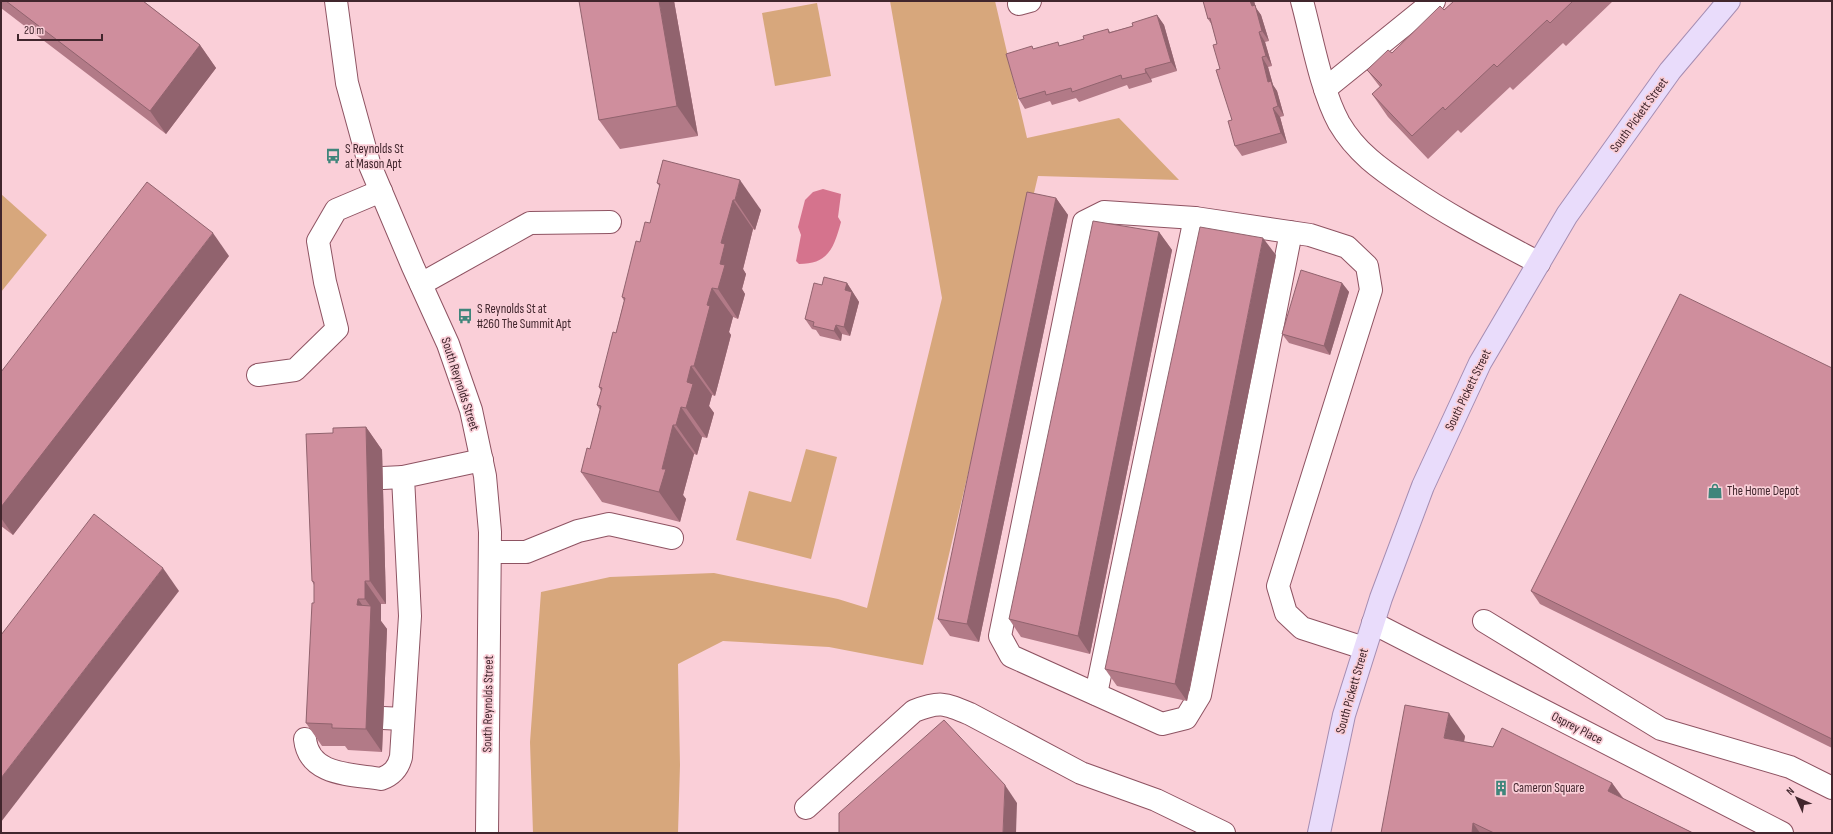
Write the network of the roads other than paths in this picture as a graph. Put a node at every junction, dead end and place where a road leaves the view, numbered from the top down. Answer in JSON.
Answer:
{"nodes":[{"id":1,"x":336,"y":1,"type":"edge"},
{"id":2,"x":1302,"y":1,"type":"edge"},
{"id":3,"x":1434,"y":1,"type":"edge"},
{"id":4,"x":1729,"y":1,"type":"edge"},
{"id":5,"x":1325,"y":89,"type":"junction"},
{"id":6,"x":381,"y":191,"type":"junction"},
{"id":7,"x":1195,"y":218,"type":"junction"},
{"id":8,"x":610,"y":222,"type":"dead end"},
{"id":9,"x":1291,"y":232,"type":"junction"},
{"id":10,"x":1539,"y":263,"type":"junction"},
{"id":11,"x":421,"y":284,"type":"junction"},
{"id":12,"x":258,"y":374,"type":"dead end"},
{"id":13,"x":482,"y":460,"type":"junction"},
{"id":14,"x":672,"y":538,"type":"dead end"},
{"id":15,"x":490,"y":552,"type":"junction"},
{"id":16,"x":1484,"y":622,"type":"dead end"},
{"id":17,"x":1373,"y":623,"type":"junction"},
{"id":18,"x":1364,"y":648,"type":"junction"},
{"id":19,"x":1096,"y":694,"type":"junction"},
{"id":20,"x":305,"y":739,"type":"edge"},
{"id":21,"x":1832,"y":788,"type":"edge"},
{"id":22,"x":806,"y":808,"type":"dead end"},
{"id":23,"x":487,"y":833,"type":"edge"},
{"id":24,"x":1224,"y":833,"type":"edge"},
{"id":25,"x":1318,"y":833,"type":"edge"},
{"id":26,"x":1782,"y":833,"type":"edge"}],
"edges":[{"from":1,"to":6,"type":"street","name":"South Reynolds Street"},
{"from":2,"to":5,"type":"street"},
{"from":3,"to":5,"type":"street"},
{"from":4,"to":10,"type":"main road","name":"South Pickett Street"},
{"from":5,"to":10,"type":"street"},
{"from":6,"to":11,"type":"street","name":"South Reynolds Street"},
{"from":6,"to":12,"type":"street"},
{"from":7,"to":9,"type":"street"},
{"from":7,"to":19,"type":"street"},
{"from":7,"to":19,"type":"street"},
{"from":8,"to":11,"type":"street"},
{"from":9,"to":18,"type":"street"},
{"from":9,"to":19,"type":"street"},
{"from":10,"to":17,"type":"main road","name":"South Pickett Street"},
{"from":11,"to":13,"type":"street","name":"South Reynolds Street"},
{"from":13,"to":15,"type":"street","name":"South Reynolds Street"},
{"from":13,"to":20,"type":"street"},
{"from":14,"to":15,"type":"street"},
{"from":15,"to":23,"type":"street","name":"South Reynolds Street"},
{"from":16,"to":21,"type":"street"},
{"from":17,"to":18,"type":"main road","name":"South Pickett Street"},
{"from":17,"to":26,"type":"street","name":"Osprey Place"},
{"from":18,"to":25,"type":"main road","name":"South Pickett Street"},
{"from":22,"to":24,"type":"street"}]}
